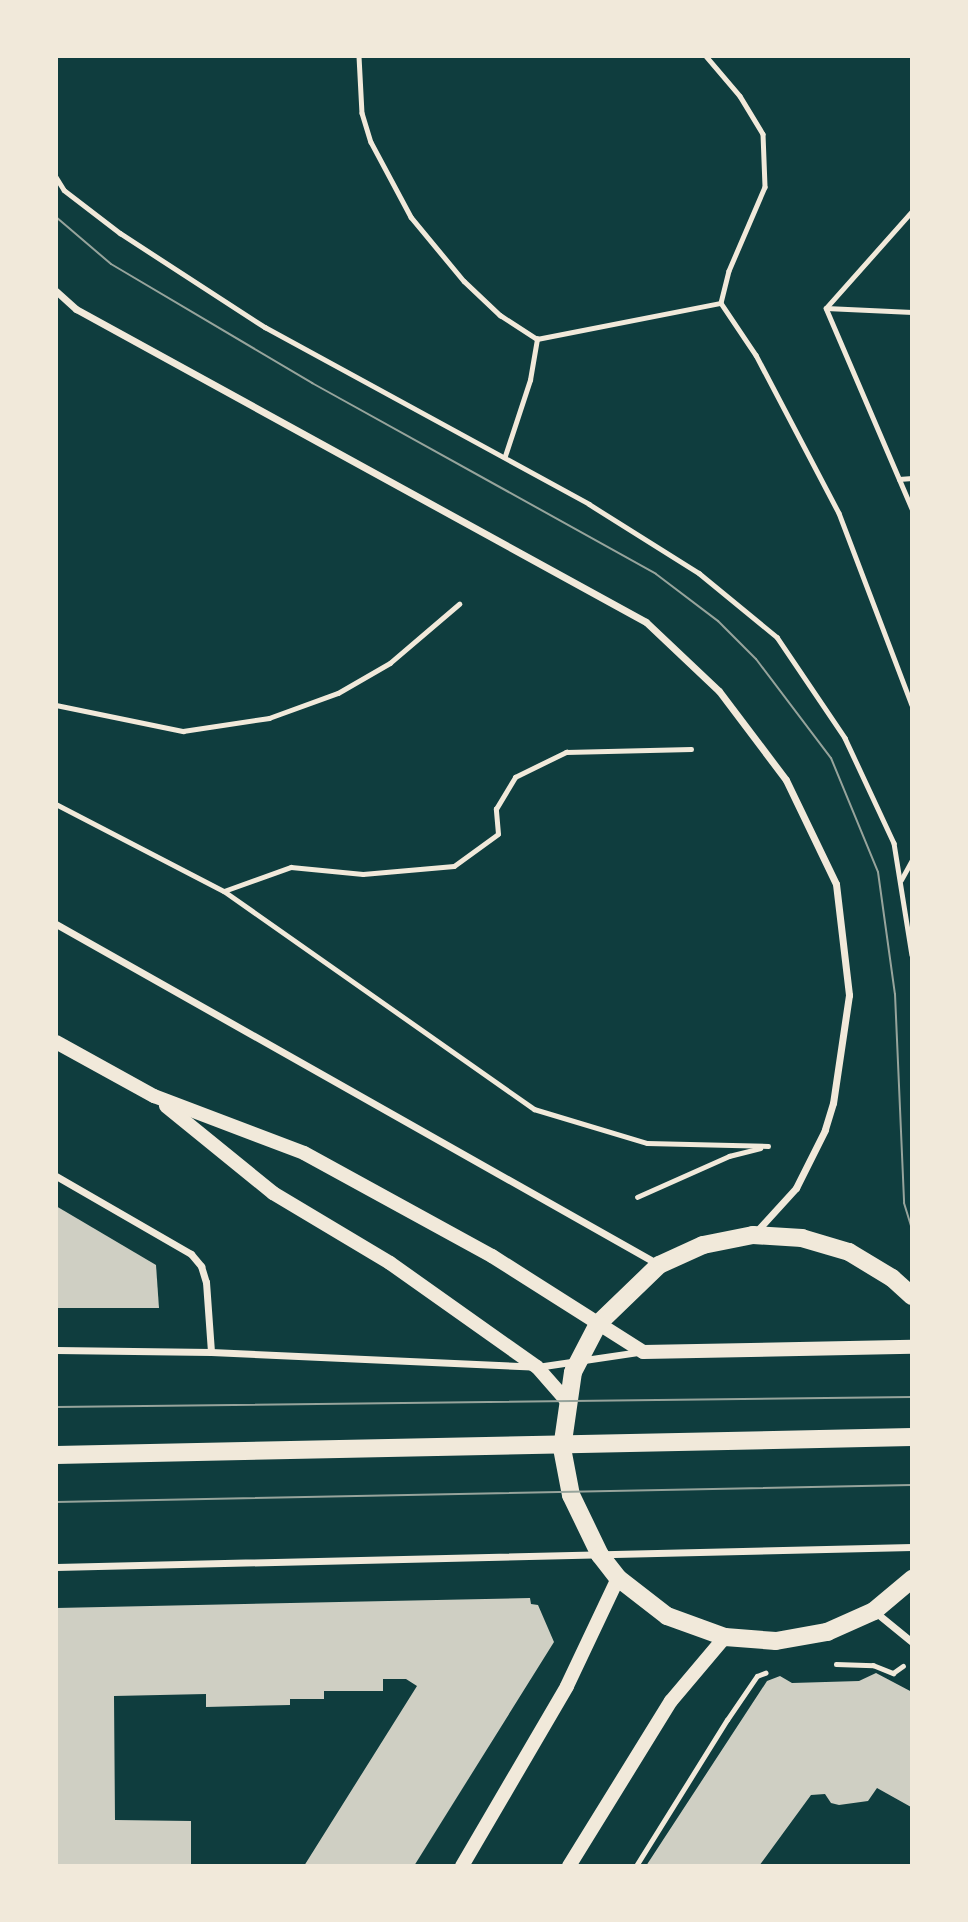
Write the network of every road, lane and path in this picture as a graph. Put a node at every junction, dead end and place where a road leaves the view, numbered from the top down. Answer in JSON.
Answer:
{"nodes":[{"id":1,"x":359,"y":56,"type":"edge"},
{"id":2,"x":706,"y":56,"type":"edge"},
{"id":3,"x":56,"y":177,"type":"edge"},
{"id":4,"x":912,"y":211,"type":"edge"},
{"id":5,"x":56,"y":291,"type":"edge"},
{"id":6,"x":722,"y":303,"type":"junction"},
{"id":7,"x":826,"y":308,"type":"junction"},
{"id":8,"x":912,"y":312,"type":"edge"},
{"id":9,"x":537,"y":339,"type":"junction"},
{"id":10,"x":505,"y":457,"type":"junction"},
{"id":11,"x":912,"y":478,"type":"edge"},
{"id":12,"x":898,"y":479,"type":"junction"},
{"id":13,"x":912,"y":509,"type":"edge"},
{"id":14,"x":458,"y":604,"type":"dead end"},
{"id":15,"x":56,"y":705,"type":"edge"},
{"id":16,"x":912,"y":705,"type":"edge"},
{"id":17,"x":691,"y":749,"type":"dead end"},
{"id":18,"x":56,"y":804,"type":"edge"},
{"id":19,"x":912,"y":860,"type":"edge"},
{"id":20,"x":900,"y":880,"type":"junction"},
{"id":21,"x":224,"y":891,"type":"junction"},
{"id":22,"x":56,"y":924,"type":"edge"},
{"id":23,"x":912,"y":954,"type":"edge"},
{"id":24,"x":56,"y":1042,"type":"edge"},
{"id":25,"x":154,"y":1096,"type":"junction"},
{"id":26,"x":56,"y":1176,"type":"edge"},
{"id":27,"x":637,"y":1197,"type":"dead end"},
{"id":28,"x":753,"y":1235,"type":"junction"},
{"id":29,"x":659,"y":1265,"type":"junction"},
{"id":30,"x":912,"y":1296,"type":"edge"},
{"id":31,"x":598,"y":1324,"type":"junction"},
{"id":32,"x":912,"y":1347,"type":"edge"},
{"id":33,"x":56,"y":1350,"type":"edge"},
{"id":34,"x":211,"y":1352,"type":"junction"},
{"id":35,"x":643,"y":1352,"type":"junction"},
{"id":36,"x":580,"y":1358,"type":"junction"},
{"id":37,"x":537,"y":1367,"type":"junction"},
{"id":38,"x":566,"y":1401,"type":"junction"},
{"id":39,"x":912,"y":1437,"type":"edge"},
{"id":40,"x":562,"y":1448,"type":"junction"},
{"id":41,"x":56,"y":1455,"type":"edge"},
{"id":42,"x":912,"y":1547,"type":"edge"},
{"id":43,"x":600,"y":1555,"type":"junction"},
{"id":44,"x":56,"y":1567,"type":"edge"},
{"id":45,"x":618,"y":1578,"type":"junction"},
{"id":46,"x":912,"y":1579,"type":"edge"},
{"id":47,"x":874,"y":1611,"type":"junction"},
{"id":48,"x":725,"y":1637,"type":"junction"},
{"id":49,"x":912,"y":1642,"type":"edge"},
{"id":50,"x":827,"y":1664,"type":"dead end"},
{"id":51,"x":777,"y":1668,"type":"dead end"},
{"id":52,"x":893,"y":1673,"type":"dead end"},
{"id":53,"x":462,"y":1866,"type":"edge"},
{"id":54,"x":569,"y":1866,"type":"edge"},
{"id":55,"x":636,"y":1866,"type":"edge"}],
"edges":[{"from":1,"to":9,"type":"path"},
{"from":2,"to":6,"type":"path"},
{"from":3,"to":10,"type":"path"},
{"from":4,"to":7,"type":"path"},
{"from":5,"to":28,"type":"street"},
{"from":6,"to":9,"type":"path"},
{"from":6,"to":16,"type":"path"},
{"from":7,"to":8,"type":"path"},
{"from":7,"to":12,"type":"path"},
{"from":9,"to":10,"type":"path"},
{"from":10,"to":20,"type":"path"},
{"from":11,"to":12,"type":"path"},
{"from":12,"to":13,"type":"path"},
{"from":14,"to":15,"type":"path"},
{"from":17,"to":21,"type":"path"},
{"from":18,"to":21,"type":"path"},
{"from":19,"to":20,"type":"path"},
{"from":20,"to":23,"type":"path"},
{"from":21,"to":27,"type":"path"},
{"from":22,"to":29,"type":"street"},
{"from":24,"to":25,"type":"main road"},
{"from":25,"to":31,"type":"main road"},
{"from":25,"to":37,"type":"main road"},
{"from":26,"to":34,"type":"street"},
{"from":28,"to":29,"type":"main road"},
{"from":28,"to":30,"type":"main road"},
{"from":29,"to":31,"type":"main road"},
{"from":31,"to":35,"type":"main road"},
{"from":31,"to":36,"type":"main road"},
{"from":32,"to":35,"type":"main road"},
{"from":33,"to":34,"type":"street"},
{"from":34,"to":37,"type":"street"},
{"from":35,"to":36,"type":"street"},
{"from":36,"to":37,"type":"street"},
{"from":36,"to":38,"type":"main road"},
{"from":37,"to":38,"type":"main road"},
{"from":38,"to":40,"type":"main road"},
{"from":39,"to":40,"type":"main road"},
{"from":40,"to":41,"type":"main road"},
{"from":40,"to":43,"type":"main road"},
{"from":42,"to":43,"type":"street"},
{"from":43,"to":44,"type":"street"},
{"from":43,"to":45,"type":"main road"},
{"from":45,"to":48,"type":"main road"},
{"from":45,"to":53,"type":"main road"},
{"from":46,"to":47,"type":"main road"},
{"from":47,"to":48,"type":"main road"},
{"from":47,"to":49,"type":"street"},
{"from":48,"to":54,"type":"main road"},
{"from":50,"to":52,"type":"path"},
{"from":51,"to":55,"type":"path"}]}
